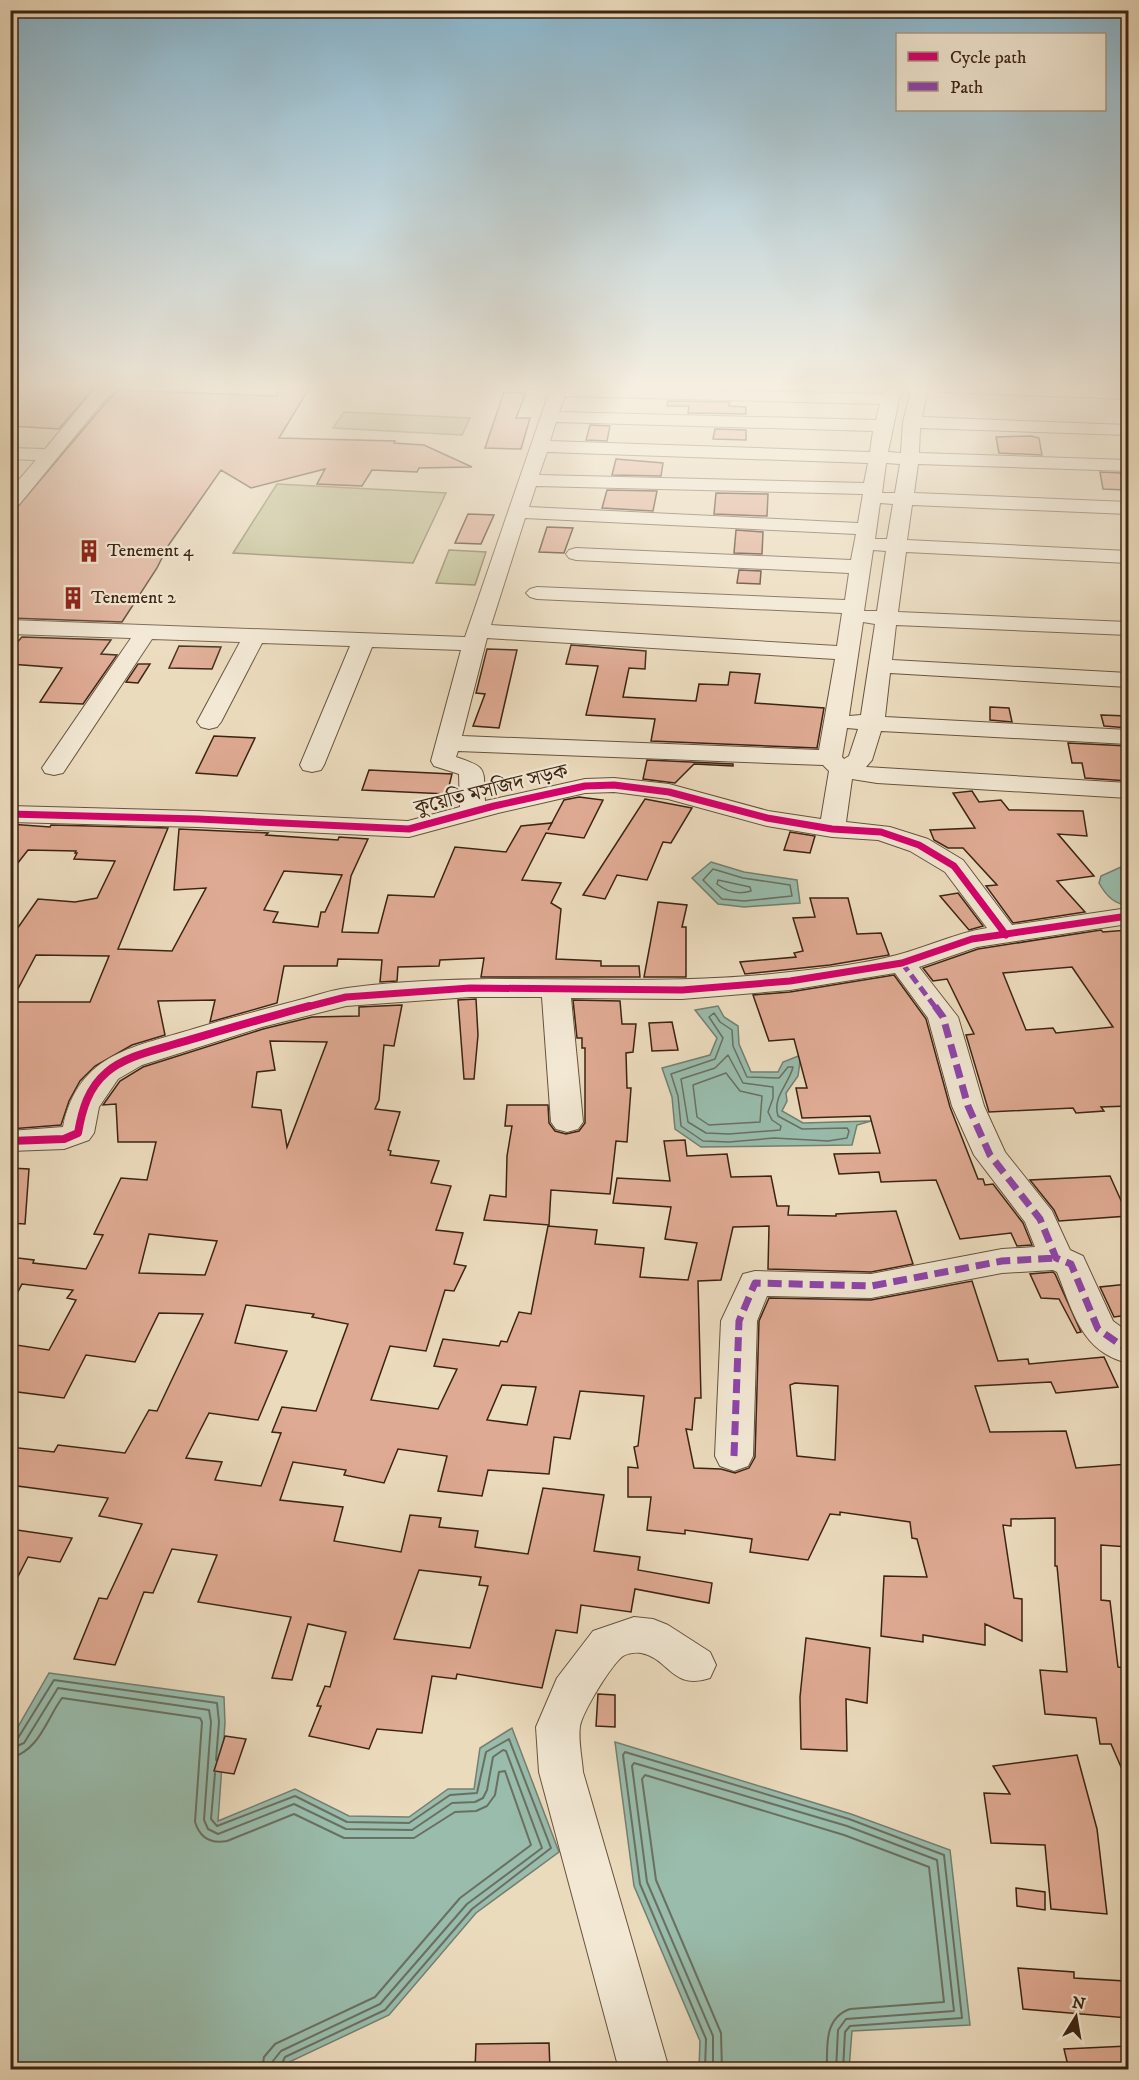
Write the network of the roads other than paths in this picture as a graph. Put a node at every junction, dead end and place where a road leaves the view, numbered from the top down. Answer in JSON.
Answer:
{"nodes":[{"id":1,"x":25,"y":484,"type":"edge"},
{"id":2,"x":528,"y":484,"type":"edge"},
{"id":3,"x":637,"y":484,"type":"edge"},
{"id":4,"x":874,"y":484,"type":"edge"},
{"id":5,"x":905,"y":484,"type":"edge"},
{"id":6,"x":873,"y":493,"type":"junction"},
{"id":7,"x":903,"y":498,"type":"junction"},
{"id":8,"x":10,"y":503,"type":"edge"},
{"id":9,"x":1128,"y":508,"type":"edge"},
{"id":10,"x":519,"y":512,"type":"junction"},
{"id":11,"x":867,"y":537,"type":"junction"},
{"id":12,"x":896,"y":546,"type":"junction"},
{"id":13,"x":576,"y":554,"type":"dead end"},
{"id":14,"x":1128,"y":557,"type":"edge"},
{"id":15,"x":862,"y":567,"type":"junction"},
{"id":16,"x":537,"y":593,"type":"dead end"},
{"id":17,"x":855,"y":612,"type":"junction"},
{"id":18,"x":886,"y":618,"type":"junction"},
{"id":19,"x":1128,"y":629,"type":"edge"},
{"id":20,"x":13,"y":632,"type":"edge"},
{"id":21,"x":146,"y":633,"type":"junction"},
{"id":22,"x":255,"y":635,"type":"junction"},
{"id":23,"x":476,"y":638,"type":"junction"},
{"id":24,"x":364,"y":639,"type":"junction"},
{"id":25,"x":848,"y":653,"type":"junction"},
{"id":26,"x":880,"y":666,"type":"junction"},
{"id":27,"x":1128,"y":680,"type":"edge"},
{"id":28,"x":837,"y":721,"type":"junction"},
{"id":29,"x":209,"y":722,"type":"dead end"},
{"id":30,"x":872,"y":723,"type":"junction"},
{"id":31,"x":1128,"y":737,"type":"edge"},
{"id":32,"x":449,"y":743,"type":"junction"},
{"id":33,"x":836,"y":764,"type":"junction"},
{"id":34,"x":312,"y":765,"type":"dead end"},
{"id":35,"x":54,"y":768,"type":"dead end"},
{"id":36,"x":1128,"y":791,"type":"edge"},
{"id":37,"x":473,"y":811,"type":"junction"},
{"id":38,"x":10,"y":814,"type":"edge"},
{"id":39,"x":832,"y":829,"type":"junction"},
{"id":40,"x":1128,"y":916,"type":"edge"},
{"id":41,"x":1006,"y":935,"type":"junction"},
{"id":42,"x":902,"y":963,"type":"junction"},
{"id":43,"x":556,"y":989,"type":"junction"},
{"id":44,"x":567,"y":1122,"type":"dead end"},
{"id":45,"x":10,"y":1142,"type":"edge"},
{"id":46,"x":1056,"y":1258,"type":"junction"},
{"id":47,"x":1128,"y":1350,"type":"edge"},
{"id":48,"x":734,"y":1456,"type":"dead end"},
{"id":49,"x":694,"y":1665,"type":"dead end"},
{"id":50,"x":641,"y":2070,"type":"edge"}],
"edges":[{"from":1,"to":8,"type":"street"},
{"from":2,"to":10,"type":"street"},
{"from":3,"to":6,"type":"street"},
{"from":4,"to":6,"type":"street"},
{"from":5,"to":7,"type":"street"},
{"from":6,"to":7,"type":"street"},
{"from":6,"to":11,"type":"street"},
{"from":7,"to":9,"type":"street"},
{"from":7,"to":12,"type":"street"},
{"from":10,"to":11,"type":"street"},
{"from":10,"to":23,"type":"street"},
{"from":11,"to":12,"type":"street"},
{"from":11,"to":15,"type":"street"},
{"from":12,"to":14,"type":"street"},
{"from":12,"to":18,"type":"street"},
{"from":13,"to":15,"type":"street"},
{"from":15,"to":17,"type":"street"},
{"from":16,"to":17,"type":"street"},
{"from":17,"to":18,"type":"street"},
{"from":17,"to":25,"type":"street"},
{"from":18,"to":19,"type":"street"},
{"from":18,"to":26,"type":"street"},
{"from":20,"to":21,"type":"street"},
{"from":21,"to":22,"type":"street"},
{"from":21,"to":35,"type":"street"},
{"from":22,"to":24,"type":"street"},
{"from":22,"to":29,"type":"street"},
{"from":23,"to":24,"type":"street"},
{"from":23,"to":25,"type":"street"},
{"from":23,"to":32,"type":"street"},
{"from":24,"to":34,"type":"street"},
{"from":25,"to":28,"type":"street"},
{"from":26,"to":27,"type":"street"},
{"from":26,"to":30,"type":"street"},
{"from":28,"to":30,"type":"street"},
{"from":28,"to":33,"type":"street"},
{"from":30,"to":31,"type":"street"},
{"from":30,"to":33,"type":"street"},
{"from":32,"to":33,"type":"street"},
{"from":32,"to":37,"type":"street"},
{"from":33,"to":36,"type":"street"},
{"from":33,"to":39,"type":"street"},
{"from":37,"to":38,"type":"street","name":"কুয়েতি মসজিদ সড়ক"},
{"from":37,"to":39,"type":"street","name":"কুয়েতি মসজিদ সড়ক"},
{"from":39,"to":41,"type":"street","name":"কুয়েতি মসজিদ সড়ক"},
{"from":40,"to":41,"type":"street"},
{"from":41,"to":42,"type":"street"},
{"from":42,"to":43,"type":"street"},
{"from":42,"to":46,"type":"street"},
{"from":43,"to":44,"type":"street"},
{"from":43,"to":45,"type":"street"},
{"from":46,"to":47,"type":"street"},
{"from":46,"to":48,"type":"street"},
{"from":49,"to":50,"type":"street"}]}
